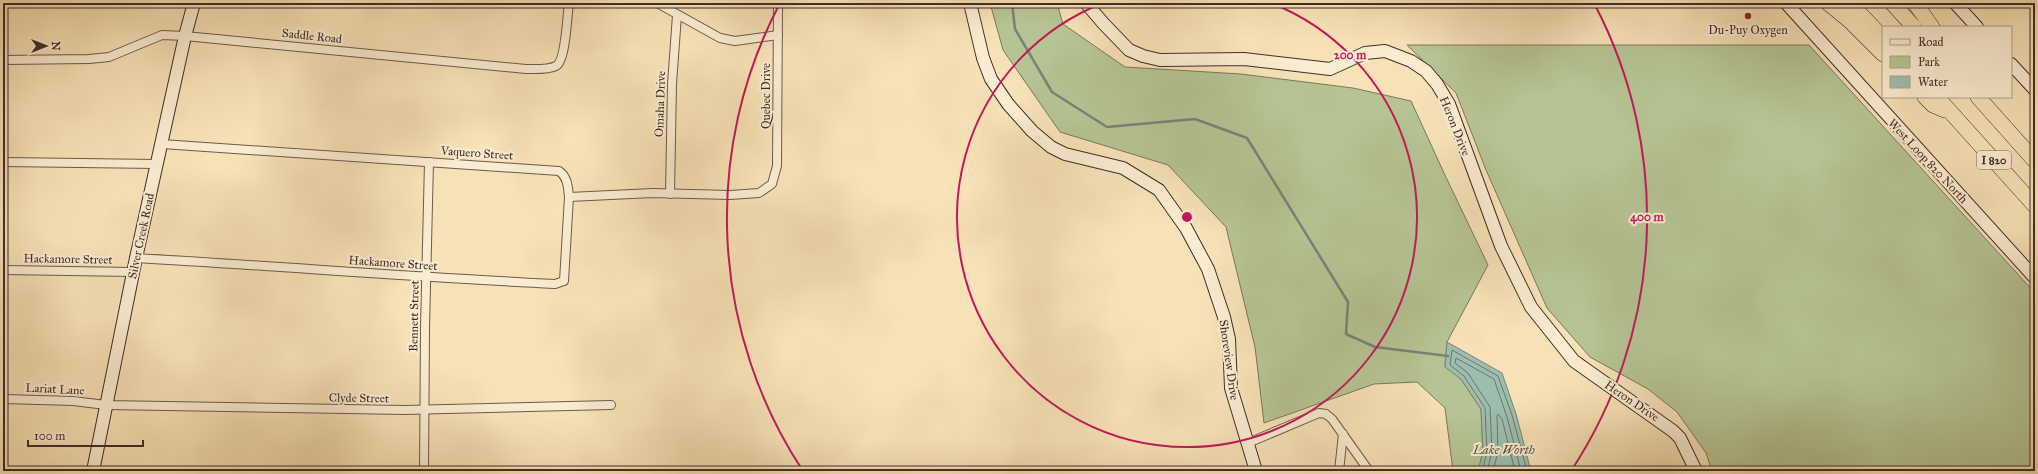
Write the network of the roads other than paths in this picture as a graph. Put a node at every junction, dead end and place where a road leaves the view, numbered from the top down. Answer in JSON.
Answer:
{"nodes":[{"id":1,"x":194,"y":3,"type":"edge"},
{"id":2,"x":569,"y":3,"type":"edge"},
{"id":3,"x":657,"y":3,"type":"edge"},
{"id":4,"x":778,"y":3,"type":"edge"},
{"id":5,"x":970,"y":3,"type":"edge"},
{"id":6,"x":1086,"y":3,"type":"edge"},
{"id":7,"x":1786,"y":3,"type":"edge"},
{"id":8,"x":1828,"y":3,"type":"edge"},
{"id":9,"x":1850,"y":3,"type":"edge"},
{"id":10,"x":1892,"y":3,"type":"edge"},
{"id":11,"x":1915,"y":3,"type":"edge"},
{"id":12,"x":1955,"y":3,"type":"edge"},
{"id":13,"x":677,"y":15,"type":"junction"},
{"id":14,"x":1913,"y":26,"type":"edge"},
{"id":15,"x":1931,"y":26,"type":"edge"},
{"id":16,"x":1976,"y":26,"type":"edge"},
{"id":17,"x":778,"y":35,"type":"junction"},
{"id":18,"x":185,"y":36,"type":"junction"},
{"id":19,"x":1882,"y":37,"type":"edge"},
{"id":20,"x":1882,"y":53,"type":"edge"},
{"id":21,"x":3,"y":60,"type":"edge"},
{"id":22,"x":2012,"y":65,"type":"edge"},
{"id":23,"x":2035,"y":90,"type":"edge"},
{"id":24,"x":1926,"y":98,"type":"edge"},
{"id":25,"x":1938,"y":98,"type":"edge"},
{"id":26,"x":1979,"y":98,"type":"edge"},
{"id":27,"x":1988,"y":98,"type":"edge"},
{"id":28,"x":1953,"y":114,"type":"junction"},
{"id":29,"x":1998,"y":119,"type":"junction"},
{"id":30,"x":162,"y":144,"type":"junction"},
{"id":31,"x":3,"y":162,"type":"edge"},
{"id":32,"x":429,"y":162,"type":"junction"},
{"id":33,"x":2035,"y":162,"type":"edge"},
{"id":34,"x":157,"y":164,"type":"junction"},
{"id":35,"x":670,"y":194,"type":"junction"},
{"id":36,"x":569,"y":197,"type":"junction"},
{"id":37,"x":2035,"y":206,"type":"edge"},
{"id":38,"x":136,"y":258,"type":"junction"},
{"id":39,"x":3,"y":270,"type":"edge"},
{"id":40,"x":133,"y":272,"type":"junction"},
{"id":41,"x":426,"y":278,"type":"junction"},
{"id":42,"x":2035,"y":278,"type":"edge"},
{"id":43,"x":3,"y":399,"type":"edge"},
{"id":44,"x":106,"y":405,"type":"junction"},
{"id":45,"x":611,"y":405,"type":"dead end"},
{"id":46,"x":425,"y":410,"type":"junction"},
{"id":47,"x":1343,"y":434,"type":"junction"},
{"id":48,"x":1248,"y":442,"type":"junction"},
{"id":49,"x":93,"y":471,"type":"edge"},
{"id":50,"x":424,"y":471,"type":"edge"},
{"id":51,"x":1256,"y":471,"type":"edge"},
{"id":52,"x":1339,"y":471,"type":"edge"},
{"id":53,"x":1369,"y":471,"type":"edge"},
{"id":54,"x":1696,"y":471,"type":"edge"}],
"edges":[{"from":1,"to":18,"type":"street","name":"Silver Creek Road"},
{"from":2,"to":18,"type":"street","name":"Saddle Road"},
{"from":3,"to":13,"type":"street"},
{"from":4,"to":17,"type":"street","name":"Quebec Drive"},
{"from":5,"to":48,"type":"street","name":"Shoreview Drive"},
{"from":6,"to":54,"type":"street","name":"Heron Drive"},
{"from":7,"to":42,"type":"street","name":"West Loop 820 North"},
{"from":8,"to":20,"type":"highway"},
{"from":9,"to":19,"type":"highway"},
{"from":10,"to":14,"type":"highway"},
{"from":11,"to":15,"type":"highway"},
{"from":12,"to":16,"type":"street"},
{"from":13,"to":17,"type":"street"},
{"from":13,"to":35,"type":"street","name":"Omaha Drive"},
{"from":17,"to":35,"type":"street","name":"Quebec Drive"},
{"from":18,"to":21,"type":"street","name":"Saddle Road"},
{"from":18,"to":30,"type":"street","name":"Silver Creek Road"},
{"from":22,"to":23,"type":"street"},
{"from":24,"to":28,"type":"highway"},
{"from":25,"to":28,"type":"highway","number":"I 820"},
{"from":26,"to":29,"type":"highway","number":"I 820"},
{"from":27,"to":29,"type":"highway"},
{"from":28,"to":37,"type":"highway","number":"I 820"},
{"from":29,"to":33,"type":"highway","number":"I 820"},
{"from":30,"to":32,"type":"street","name":"Vaquero Street"},
{"from":30,"to":34,"type":"street","name":"Silver Creek Road"},
{"from":31,"to":34,"type":"street"},
{"from":32,"to":36,"type":"street","name":"Vaquero Street"},
{"from":32,"to":41,"type":"street","name":"Bennett Street"},
{"from":34,"to":38,"type":"street","name":"Silver Creek Road"},
{"from":35,"to":36,"type":"street"},
{"from":36,"to":41,"type":"street","name":"Hackamore Street"},
{"from":38,"to":40,"type":"street","name":"Silver Creek Road"},
{"from":38,"to":41,"type":"street","name":"Hackamore Street"},
{"from":39,"to":40,"type":"street","name":"Hackamore Street"},
{"from":40,"to":44,"type":"street","name":"Silver Creek Road"},
{"from":41,"to":46,"type":"street","name":"Bennett Street"},
{"from":43,"to":44,"type":"street","name":"Lariat Lane"},
{"from":44,"to":46,"type":"street","name":"Clyde Street"},
{"from":44,"to":49,"type":"street","name":"Silver Creek Road"},
{"from":45,"to":46,"type":"street","name":"Clyde Street"},
{"from":46,"to":50,"type":"street","name":"Bennett Street"},
{"from":47,"to":48,"type":"street"},
{"from":47,"to":52,"type":"street"},
{"from":47,"to":53,"type":"street"},
{"from":48,"to":51,"type":"street","name":"Shoreview Drive"}]}
